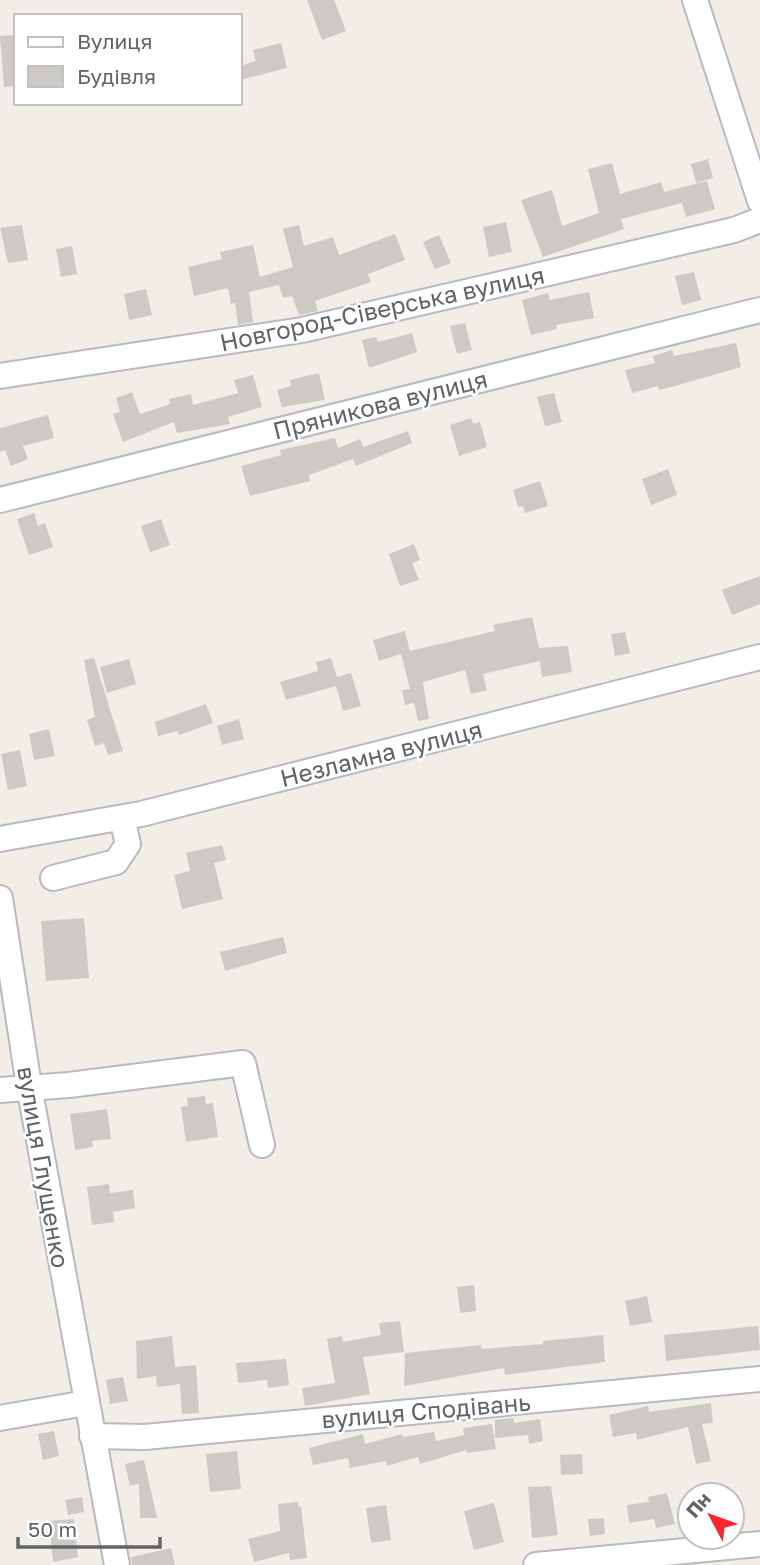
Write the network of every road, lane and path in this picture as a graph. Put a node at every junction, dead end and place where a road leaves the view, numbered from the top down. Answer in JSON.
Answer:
{"nodes":[{"id":1,"x":695,"y":0,"type":"edge"},
{"id":2,"x":760,"y":201,"type":"edge"},
{"id":3,"x":760,"y":220,"type":"edge"},
{"id":4,"x":760,"y":310,"type":"edge"},
{"id":5,"x":0,"y":376,"type":"edge"},
{"id":6,"x":0,"y":500,"type":"edge"},
{"id":7,"x":760,"y":657,"type":"edge"},
{"id":8,"x":122,"y":818,"type":"junction"},
{"id":9,"x":0,"y":839,"type":"edge"},
{"id":10,"x":53,"y":878,"type":"dead end"},
{"id":11,"x":0,"y":898,"type":"edge"},
{"id":12,"x":29,"y":1086,"type":"junction"},
{"id":13,"x":0,"y":1090,"type":"edge"},
{"id":14,"x":262,"y":1145,"type":"dead end"},
{"id":15,"x":760,"y":1379,"type":"edge"},
{"id":16,"x":86,"y":1403,"type":"junction"},
{"id":17,"x":0,"y":1418,"type":"edge"},
{"id":18,"x":92,"y":1436,"type":"junction"},
{"id":19,"x":760,"y":1544,"type":"edge"},
{"id":20,"x":117,"y":1565,"type":"edge"},
{"id":21,"x":536,"y":1565,"type":"edge"}],
"edges":[{"from":1,"to":2,"type":"street"},
{"from":3,"to":5,"type":"street","name":"Новгород-Сіверська вулиця"},
{"from":4,"to":6,"type":"street","name":"Пряникова вулиця"},
{"from":7,"to":8,"type":"street","name":"Незламна вулиця"},
{"from":8,"to":9,"type":"street","name":"Незламна вулиця"},
{"from":8,"to":10,"type":"street"},
{"from":11,"to":12,"type":"street","name":"вулиця Глущенко"},
{"from":12,"to":13,"type":"street"},
{"from":12,"to":14,"type":"street"},
{"from":12,"to":16,"type":"street","name":"вулиця Глущенко"},
{"from":15,"to":18,"type":"street","name":"вулиця Сподівань"},
{"from":16,"to":17,"type":"street"},
{"from":16,"to":18,"type":"street","name":"вулиця Глущенко"},
{"from":18,"to":20,"type":"street","name":"вулиця Глущенко"},
{"from":19,"to":21,"type":"street"}]}
